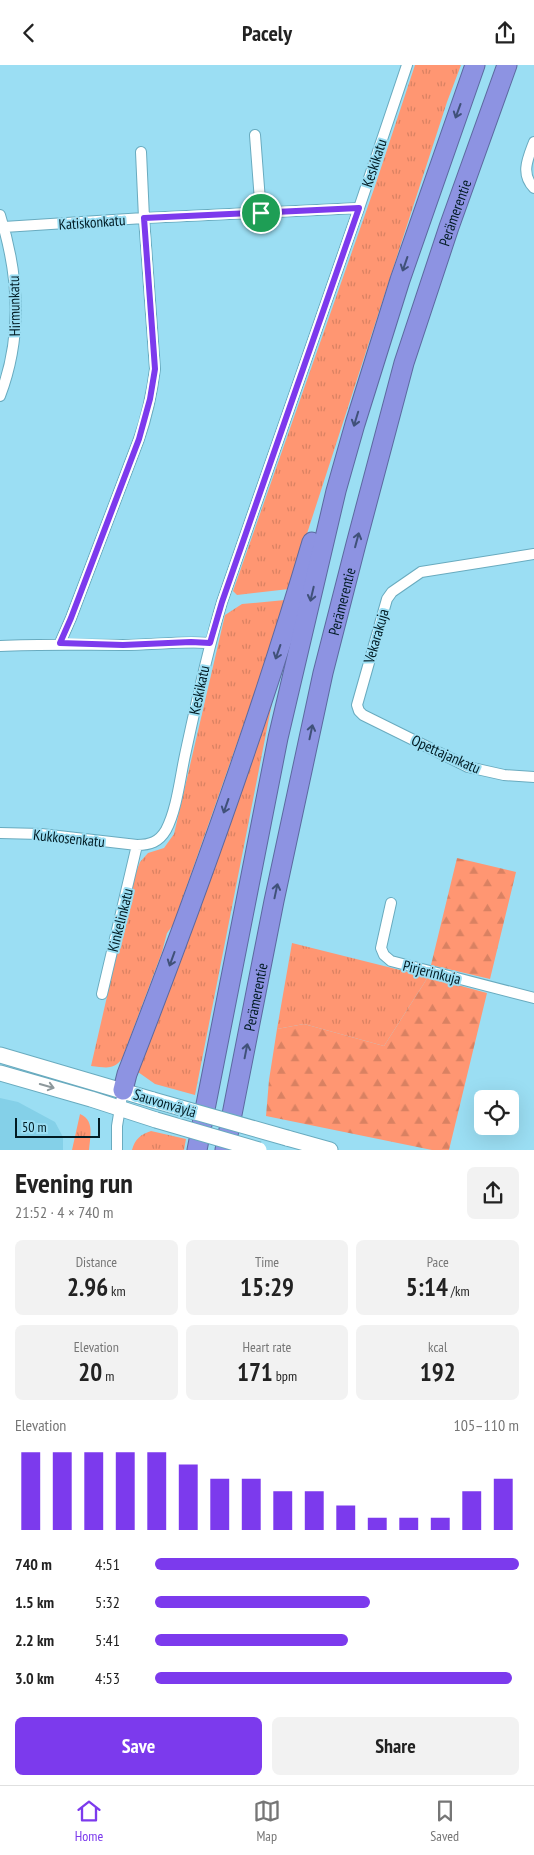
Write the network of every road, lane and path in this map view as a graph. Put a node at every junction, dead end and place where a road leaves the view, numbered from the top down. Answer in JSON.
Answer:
{"nodes":[{"id":1,"x":407,"y":65,"type":"edge"},
{"id":2,"x":476,"y":65,"type":"edge"},
{"id":3,"x":507,"y":65,"type":"edge"},
{"id":4,"x":255,"y":135,"type":"dead end"},
{"id":5,"x":534,"y":142,"type":"edge"},
{"id":6,"x":141,"y":152,"type":"dead end"},
{"id":7,"x":532,"y":186,"type":"edge"},
{"id":8,"x":359,"y":208,"type":"junction"},
{"id":9,"x":261,"y":213,"type":"junction"},
{"id":10,"x":0,"y":215,"type":"edge"},
{"id":11,"x":144,"y":218,"type":"junction"},
{"id":12,"x":4,"y":227,"type":"junction"},
{"id":13,"x":0,"y":396,"type":"edge"},
{"id":14,"x":336,"y":491,"type":"junction"},
{"id":15,"x":534,"y":554,"type":"edge"},
{"id":16,"x":60,"y":643,"type":"junction"},
{"id":17,"x":210,"y":643,"type":"junction"},
{"id":18,"x":0,"y":646,"type":"edge"},
{"id":19,"x":363,"y":715,"type":"joint"},
{"id":20,"x":534,"y":777,"type":"edge"},
{"id":21,"x":0,"y":833,"type":"edge"},
{"id":22,"x":138,"y":845,"type":"junction"},
{"id":23,"x":391,"y":903,"type":"dead end"},
{"id":24,"x":102,"y":994,"type":"dead end"},
{"id":25,"x":534,"y":998,"type":"edge"},
{"id":26,"x":0,"y":1055,"type":"edge"},
{"id":27,"x":0,"y":1073,"type":"edge"},
{"id":28,"x":241,"y":1077,"type":"junction"},
{"id":29,"x":122,"y":1099,"type":"junction"},
{"id":30,"x":117,"y":1150,"type":"edge"},
{"id":31,"x":197,"y":1150,"type":"edge"},
{"id":32,"x":225,"y":1150,"type":"edge"},
{"id":33,"x":240,"y":1150,"type":"edge"},
{"id":34,"x":259,"y":1150,"type":"edge"},
{"id":35,"x":330,"y":1150,"type":"edge"}],
"edges":[{"from":1,"to":8,"type":"street","name":"Keskikatu"},
{"from":2,"to":14,"type":"highway","name":"Perämerentie","one_way":true},
{"from":28,"to":3,"type":"highway","name":"Perämerentie","one_way":true},
{"from":4,"to":9,"type":"street"},
{"from":5,"to":7,"type":"street"},
{"from":6,"to":11,"type":"street"},
{"from":8,"to":9,"type":"street","name":"Katiskonkatu"},
{"from":8,"to":17,"type":"street","name":"Keskikatu"},
{"from":9,"to":11,"type":"street","name":"Katiskonkatu"},
{"from":10,"to":12,"type":"street","name":"Hirmunkatu"},
{"from":11,"to":12,"type":"street","name":"Katiskonkatu"},
{"from":11,"to":16,"type":"street"},
{"from":12,"to":13,"type":"street","name":"Hirmunkatu"},
{"from":14,"to":29,"type":"highway","one_way":true},
{"from":14,"to":31,"type":"highway","name":"Perämerentie","one_way":true},
{"from":15,"to":19,"type":"street","name":"Vekarakuja"},
{"from":16,"to":17,"type":"street"},
{"from":16,"to":18,"type":"street"},
{"from":17,"to":22,"type":"street","name":"Keskikatu"},
{"from":19,"to":20,"type":"street","name":"Opettajankatu"},
{"from":21,"to":22,"type":"street","name":"Kukkosenkatu"},
{"from":22,"to":24,"type":"street","name":"Kinkelinkatu"},
{"from":23,"to":25,"type":"street","name":"Pirjerinkuja"},
{"from":26,"to":29,"type":"main road","name":"Sauvonväylä"},
{"from":27,"to":29,"type":"main road","name":"Sauvonväylä","one_way":true},
{"from":28,"to":32,"type":"highway","name":"Perämerentie"},
{"from":28,"to":33,"type":"highway"},
{"from":29,"to":30,"type":"street"},
{"from":29,"to":34,"type":"main road","name":"Sauvonväylä","bridge":true},
{"from":29,"to":35,"type":"main road","name":"Sauvonväylä","bridge":true}]}
